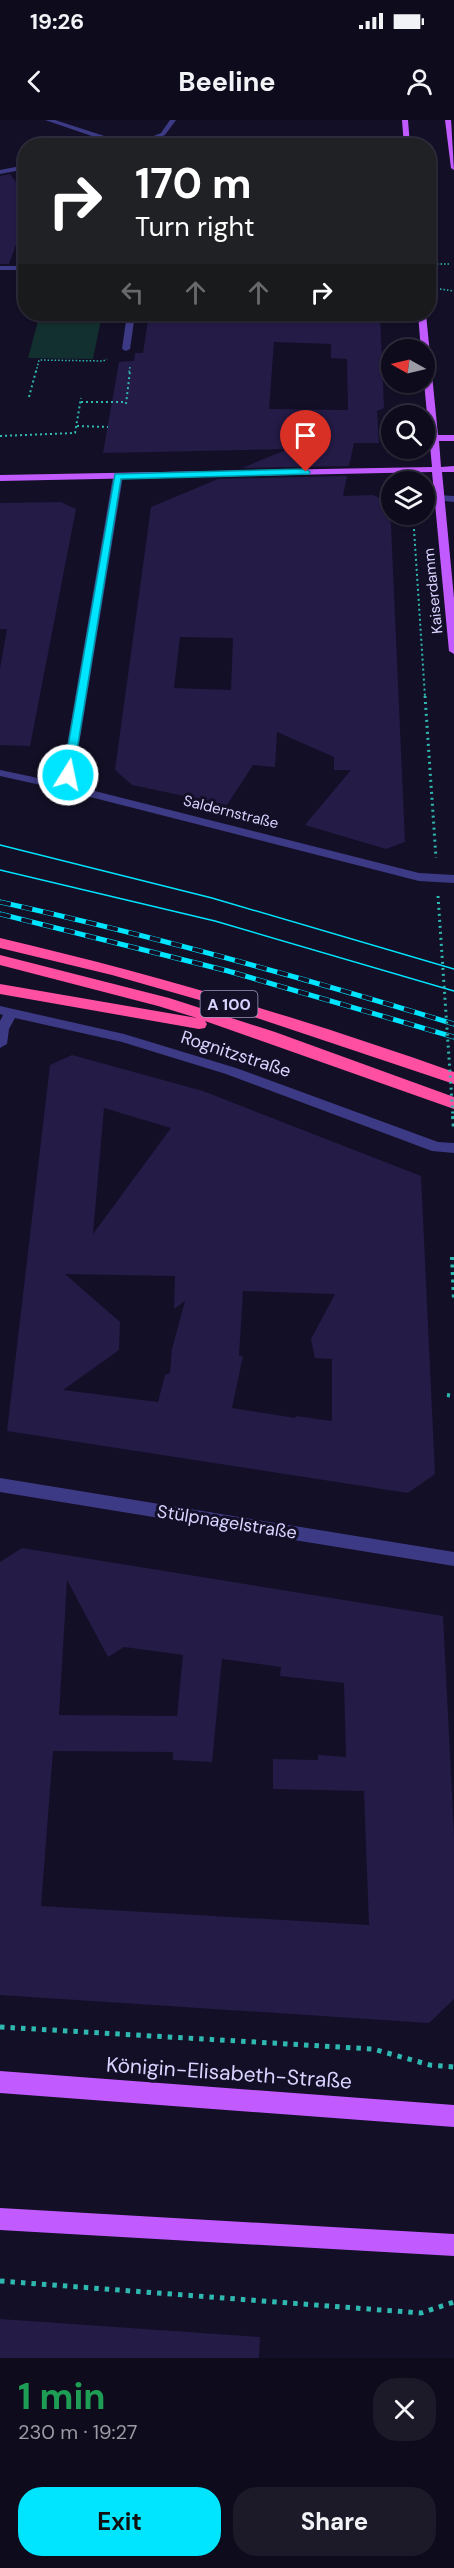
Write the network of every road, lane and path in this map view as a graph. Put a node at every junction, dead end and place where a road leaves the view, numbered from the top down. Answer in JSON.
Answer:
{"nodes":[{"id":1,"x":48,"y":120,"type":"edge"},
{"id":2,"x":173,"y":120,"type":"edge"},
{"id":3,"x":405,"y":120,"type":"edge"},
{"id":4,"x":448,"y":120,"type":"edge"},
{"id":5,"x":104,"y":138,"type":"edge"},
{"id":6,"x":153,"y":138,"type":"edge"},
{"id":7,"x":406,"y":138,"type":"edge"},
{"id":8,"x":454,"y":168,"type":"edge"},
{"id":9,"x":18,"y":169,"type":"edge"},
{"id":10,"x":0,"y":172,"type":"edge"},
{"id":11,"x":437,"y":264,"type":"dead end"},
{"id":12,"x":451,"y":264,"type":"dead end"},
{"id":13,"x":0,"y":268,"type":"edge"},
{"id":14,"x":18,"y":268,"type":"edge"},
{"id":15,"x":440,"y":289,"type":"dead end"},
{"id":16,"x":454,"y":291,"type":"edge"},
{"id":17,"x":130,"y":321,"type":"edge"},
{"id":18,"x":423,"y":321,"type":"edge"},
{"id":19,"x":126,"y":349,"type":"joint"},
{"id":20,"x":130,"y":360,"type":"dead end"},
{"id":21,"x":29,"y":397,"type":"dead end"},
{"id":22,"x":430,"y":405,"type":"edge"},
{"id":23,"x":76,"y":426,"type":"junction"},
{"id":24,"x":108,"y":427,"type":"dead end"},
{"id":25,"x":0,"y":436,"type":"edge"},
{"id":26,"x":435,"y":438,"type":"edge"},
{"id":27,"x":454,"y":438,"type":"edge"},
{"id":28,"x":434,"y":459,"type":"edge"},
{"id":29,"x":435,"y":469,"type":"junction"},
{"id":30,"x":454,"y":469,"type":"edge"},
{"id":31,"x":118,"y":476,"type":"junction"},
{"id":32,"x":0,"y":478,"type":"edge"},
{"id":33,"x":438,"y":498,"type":"junction"},
{"id":34,"x":454,"y":499,"type":"edge"},
{"id":35,"x":414,"y":525,"type":"edge"},
{"id":36,"x":454,"y":651,"type":"edge"},
{"id":37,"x":0,"y":773,"type":"edge"},
{"id":38,"x":60,"y":786,"type":"junction"},
{"id":39,"x":435,"y":853,"type":"dead end"},
{"id":40,"x":454,"y":879,"type":"edge"},
{"id":41,"x":438,"y":896,"type":"dead end"},
{"id":42,"x":0,"y":943,"type":"edge"},
{"id":43,"x":0,"y":960,"type":"edge"},
{"id":44,"x":0,"y":989,"type":"edge"},
{"id":45,"x":6,"y":1012,"type":"edge"},
{"id":46,"x":269,"y":1036,"type":"junction"},
{"id":47,"x":0,"y":1044,"type":"edge"},
{"id":48,"x":454,"y":1078,"type":"edge"},
{"id":49,"x":454,"y":1103,"type":"edge"},
{"id":50,"x":454,"y":1129,"type":"edge"},
{"id":51,"x":454,"y":1148,"type":"edge"},
{"id":52,"x":452,"y":1257,"type":"dead end"},
{"id":53,"x":454,"y":1301,"type":"edge"},
{"id":54,"x":447,"y":1395,"type":"dead end"},
{"id":55,"x":454,"y":1395,"type":"edge"},
{"id":56,"x":0,"y":1485,"type":"edge"},
{"id":57,"x":454,"y":1559,"type":"edge"},
{"id":58,"x":0,"y":2027,"type":"edge"},
{"id":59,"x":454,"y":2067,"type":"edge"},
{"id":60,"x":0,"y":2082,"type":"edge"},
{"id":61,"x":454,"y":2116,"type":"edge"},
{"id":62,"x":0,"y":2219,"type":"edge"},
{"id":63,"x":454,"y":2245,"type":"edge"},
{"id":64,"x":0,"y":2281,"type":"edge"},
{"id":65,"x":454,"y":2302,"type":"edge"}],
"edges":[{"from":1,"to":5,"type":"street"},
{"from":2,"to":6,"type":"street"},
{"from":3,"to":7,"type":"main road"},
{"from":4,"to":8,"type":"main road"},
{"from":9,"to":10,"type":"street"},
{"from":11,"to":12,"type":"path"},
{"from":13,"to":14,"type":"street"},
{"from":15,"to":16,"type":"path"},
{"from":17,"to":19,"type":"street"},
{"from":18,"to":22,"type":"main road","name":"Kaiserdamm"},
{"from":19,"to":21,"type":"path"},
{"from":20,"to":23,"type":"path"},
{"from":23,"to":24,"type":"path"},
{"from":23,"to":25,"type":"path"},
{"from":26,"to":27,"type":"main road"},
{"from":28,"to":29,"type":"main road","name":"Kaiserdamm"},
{"from":29,"to":30,"type":"main road"},
{"from":29,"to":31,"type":"main road"},
{"from":29,"to":33,"type":"main road","name":"Kaiserdamm"},
{"from":31,"to":32,"type":"main road"},
{"from":31,"to":38,"type":"street"},
{"from":33,"to":34,"type":"street"},
{"from":33,"to":36,"type":"main road","name":"Kaiserdamm"},
{"from":35,"to":39,"type":"path"},
{"from":37,"to":38,"type":"street","name":"Saldernstraße"},
{"from":38,"to":40,"type":"street","name":"Saldernstraße"},
{"from":41,"to":50,"type":"path","bridge":true},
{"from":42,"to":48,"type":"highway","number":"A 100"},
{"from":43,"to":46,"type":"highway","number":"A 100"},
{"from":44,"to":46,"type":"highway"},
{"from":45,"to":47,"type":"street"},
{"from":45,"to":51,"type":"street","name":"Rognitzstraße"},
{"from":46,"to":49,"type":"highway","number":"A 100"},
{"from":52,"to":53,"type":"path"},
{"from":54,"to":55,"type":"path"},
{"from":56,"to":57,"type":"street","name":"Stülpnagelstraße"},
{"from":58,"to":59,"type":"path"},
{"from":60,"to":61,"type":"main road","name":"Königin-Elisabeth-Straße"},
{"from":62,"to":63,"type":"main road"},
{"from":64,"to":65,"type":"path"}]}
